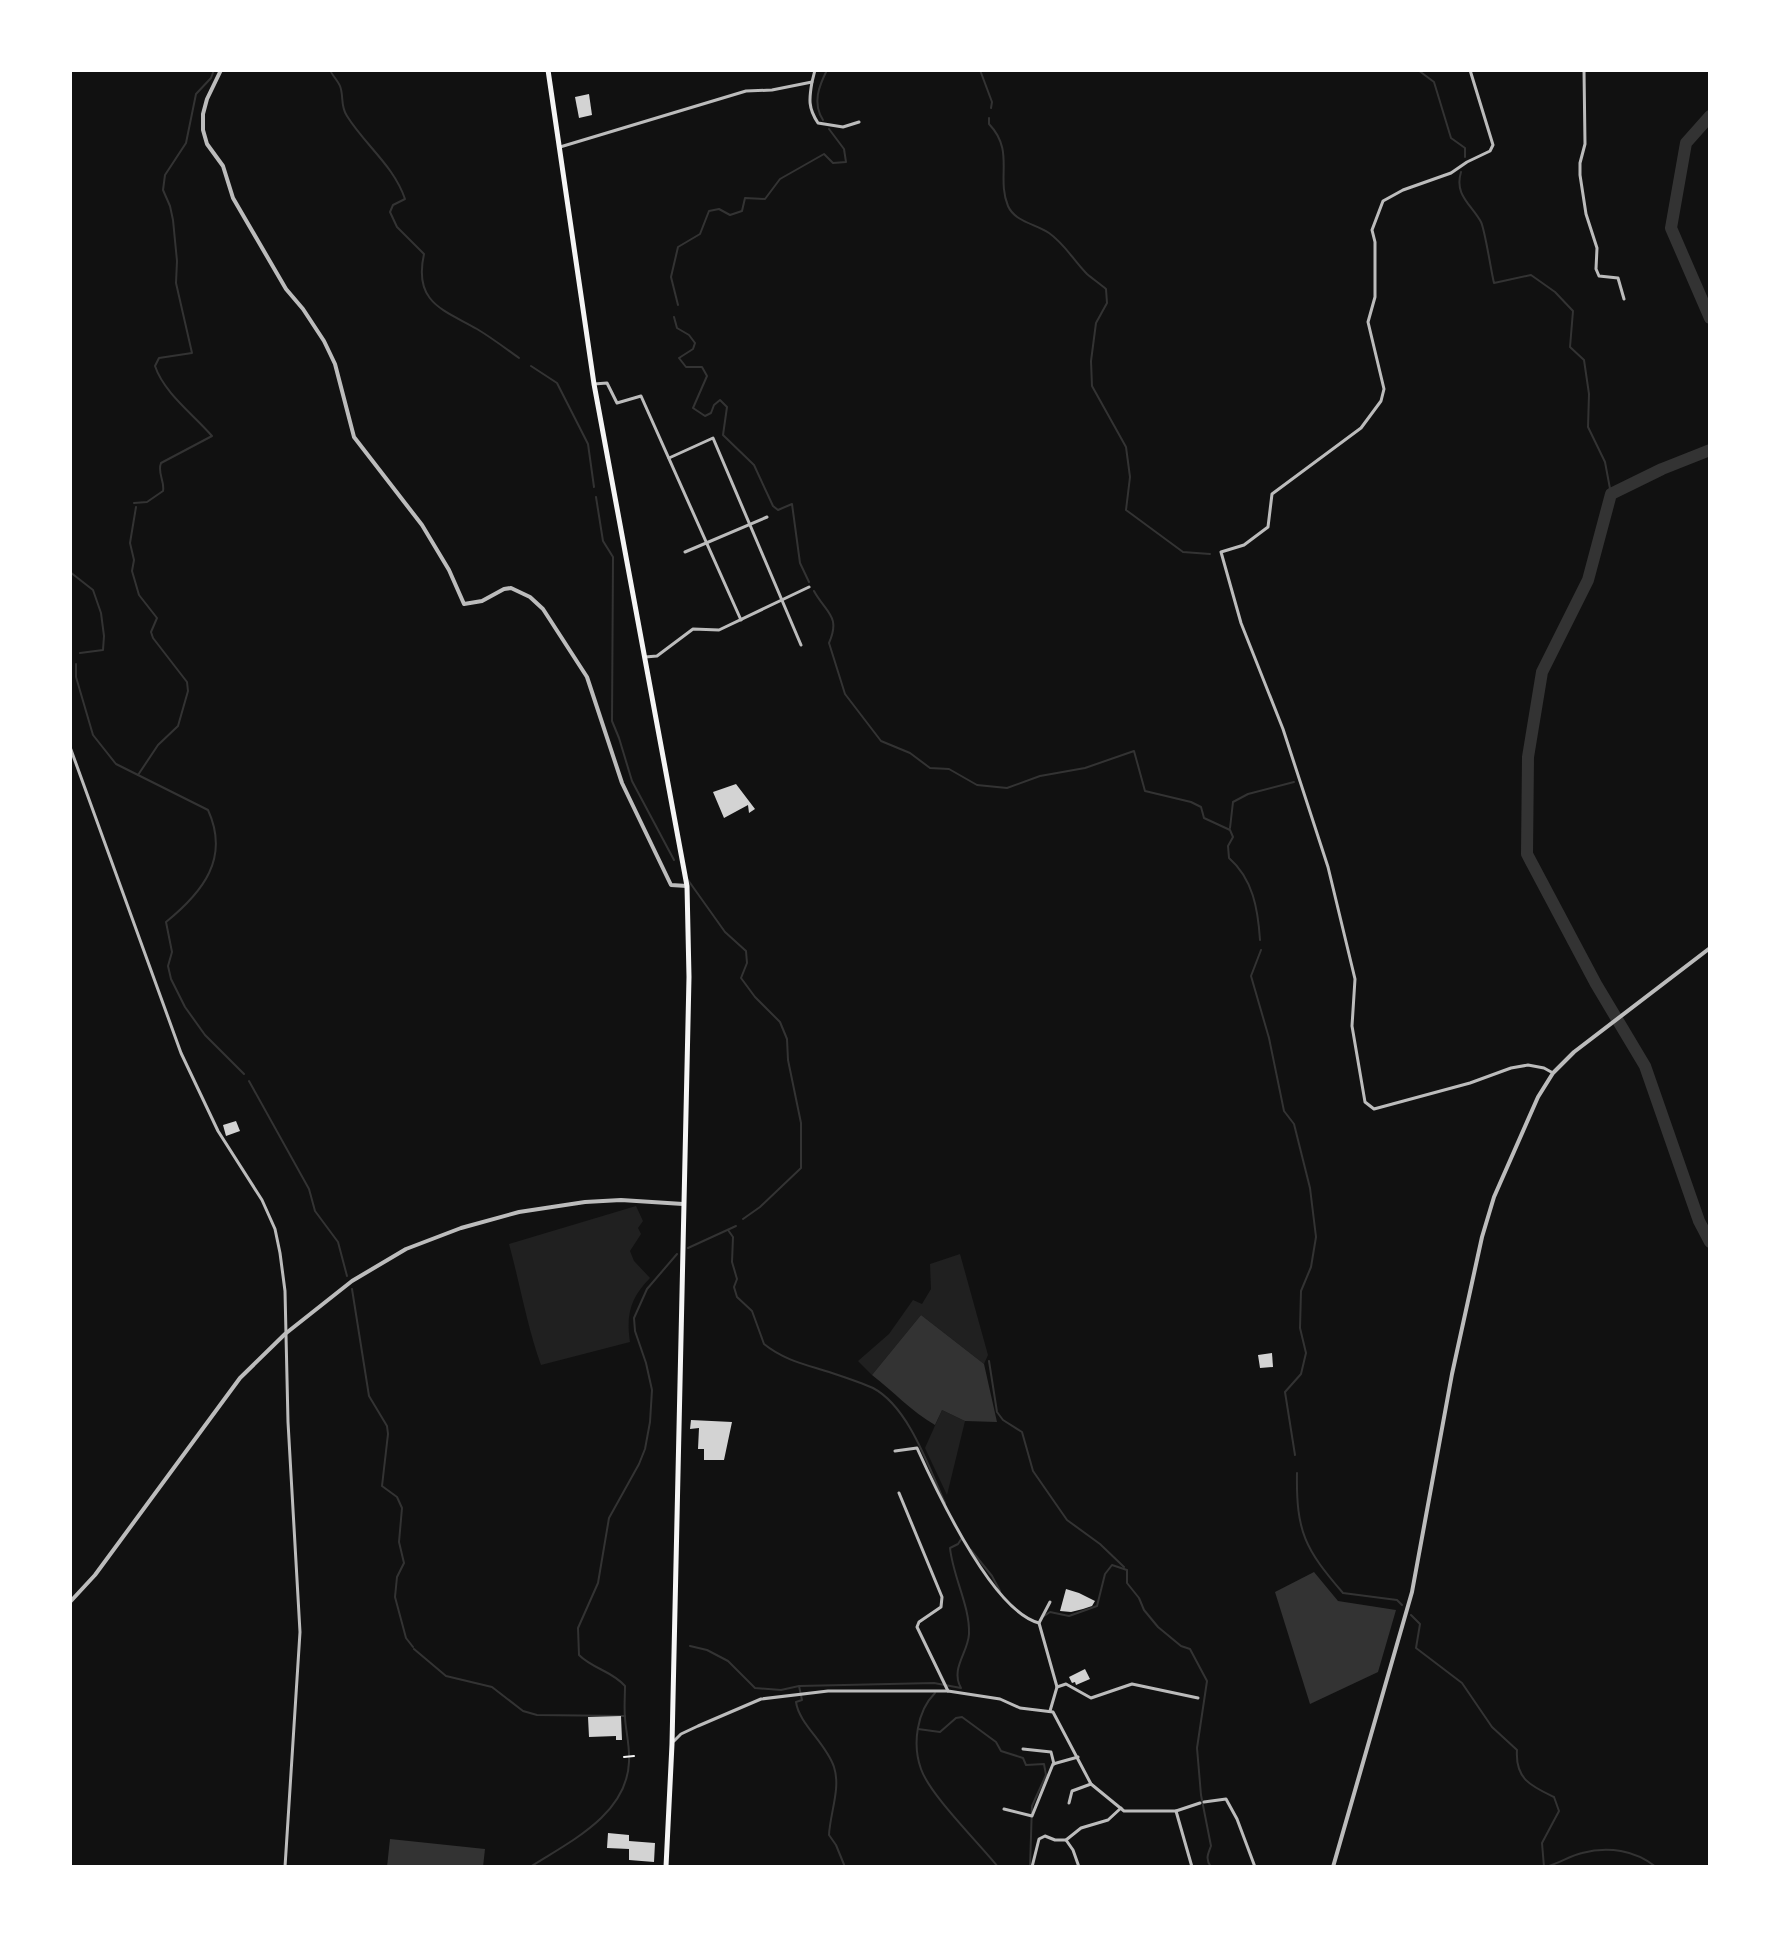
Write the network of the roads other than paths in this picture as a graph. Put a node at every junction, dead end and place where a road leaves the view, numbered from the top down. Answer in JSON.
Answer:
{"nodes":[{"id":1,"x":221,"y":70,"type":"edge"},
{"id":2,"x":548,"y":70,"type":"edge"},
{"id":3,"x":815,"y":70,"type":"edge"},
{"id":4,"x":1470,"y":70,"type":"edge"},
{"id":5,"x":1584,"y":70,"type":"edge"},
{"id":6,"x":812,"y":82,"type":"junction"},
{"id":7,"x":859,"y":122,"type":"dead end"},
{"id":8,"x":560,"y":147,"type":"junction"},
{"id":9,"x":1624,"y":299,"type":"dead end"},
{"id":10,"x":594,"y":384,"type":"junction"},
{"id":11,"x":669,"y":458,"type":"junction"},
{"id":12,"x":767,"y":517,"type":"dead end"},
{"id":13,"x":750,"y":525,"type":"junction"},
{"id":14,"x":707,"y":543,"type":"junction"},
{"id":15,"x":685,"y":552,"type":"dead end"},
{"id":16,"x":809,"y":587,"type":"dead end"},
{"id":17,"x":782,"y":599,"type":"junction"},
{"id":18,"x":741,"y":620,"type":"junction"},
{"id":19,"x":801,"y":645,"type":"dead end"},
{"id":20,"x":645,"y":657,"type":"junction"},
{"id":21,"x":70,"y":747,"type":"edge"},
{"id":22,"x":687,"y":886,"type":"junction"},
{"id":23,"x":1710,"y":948,"type":"edge"},
{"id":24,"x":1553,"y":1073,"type":"junction"},
{"id":25,"x":683,"y":1204,"type":"junction"},
{"id":26,"x":285,"y":1334,"type":"junction"},
{"id":27,"x":895,"y":1451,"type":"dead end"},
{"id":28,"x":899,"y":1493,"type":"dead end"},
{"id":29,"x":70,"y":1602,"type":"edge"},
{"id":30,"x":1050,"y":1602,"type":"dead end"},
{"id":31,"x":1039,"y":1623,"type":"junction"},
{"id":32,"x":1057,"y":1687,"type":"junction"},
{"id":33,"x":948,"y":1691,"type":"junction"},
{"id":34,"x":1198,"y":1698,"type":"dead end"},
{"id":35,"x":1050,"y":1711,"type":"junction"},
{"id":36,"x":672,"y":1744,"type":"junction"},
{"id":37,"x":1023,"y":1749,"type":"dead end"},
{"id":38,"x":1078,"y":1757,"type":"junction"},
{"id":39,"x":1054,"y":1764,"type":"junction"},
{"id":40,"x":1091,"y":1784,"type":"junction"},
{"id":41,"x":1069,"y":1803,"type":"dead end"},
{"id":42,"x":1121,"y":1808,"type":"junction"},
{"id":43,"x":1004,"y":1809,"type":"dead end"},
{"id":44,"x":1176,"y":1811,"type":"junction"},
{"id":45,"x":1066,"y":1840,"type":"junction"},
{"id":46,"x":285,"y":1867,"type":"edge"},
{"id":47,"x":666,"y":1867,"type":"edge"},
{"id":48,"x":1032,"y":1867,"type":"edge"},
{"id":49,"x":1079,"y":1867,"type":"edge"},
{"id":50,"x":1192,"y":1867,"type":"edge"},
{"id":51,"x":1255,"y":1867,"type":"edge"},
{"id":52,"x":1333,"y":1867,"type":"edge"}],
"edges":[{"from":1,"to":22,"type":"street"},
{"from":2,"to":8,"type":"main road"},
{"from":3,"to":6,"type":"street"},
{"from":4,"to":24,"type":"street"},
{"from":5,"to":9,"type":"street"},
{"from":6,"to":7,"type":"street"},
{"from":6,"to":8,"type":"street"},
{"from":8,"to":10,"type":"main road"},
{"from":10,"to":11,"type":"street"},
{"from":10,"to":20,"type":"main road"},
{"from":11,"to":13,"type":"street"},
{"from":11,"to":14,"type":"street"},
{"from":12,"to":13,"type":"street"},
{"from":13,"to":14,"type":"street"},
{"from":13,"to":17,"type":"street"},
{"from":14,"to":15,"type":"street"},
{"from":14,"to":18,"type":"street"},
{"from":16,"to":17,"type":"street"},
{"from":17,"to":18,"type":"street"},
{"from":17,"to":19,"type":"street"},
{"from":18,"to":20,"type":"street"},
{"from":20,"to":22,"type":"main road"},
{"from":21,"to":26,"type":"street"},
{"from":22,"to":25,"type":"main road"},
{"from":23,"to":24,"type":"street"},
{"from":24,"to":52,"type":"street"},
{"from":25,"to":26,"type":"street"},
{"from":25,"to":36,"type":"main road"},
{"from":26,"to":29,"type":"street"},
{"from":26,"to":46,"type":"street"},
{"from":27,"to":31,"type":"street"},
{"from":28,"to":33,"type":"street"},
{"from":30,"to":31,"type":"street"},
{"from":31,"to":32,"type":"street"},
{"from":32,"to":34,"type":"street"},
{"from":32,"to":35,"type":"street"},
{"from":33,"to":35,"type":"street"},
{"from":33,"to":36,"type":"street"},
{"from":35,"to":38,"type":"street"},
{"from":36,"to":47,"type":"main road"},
{"from":37,"to":39,"type":"street"},
{"from":38,"to":39,"type":"street"},
{"from":38,"to":40,"type":"street"},
{"from":39,"to":43,"type":"street"},
{"from":40,"to":41,"type":"street"},
{"from":40,"to":42,"type":"street"},
{"from":42,"to":44,"type":"street"},
{"from":42,"to":45,"type":"street"},
{"from":44,"to":50,"type":"street"},
{"from":44,"to":51,"type":"street"},
{"from":45,"to":48,"type":"street"},
{"from":45,"to":49,"type":"street"}]}
